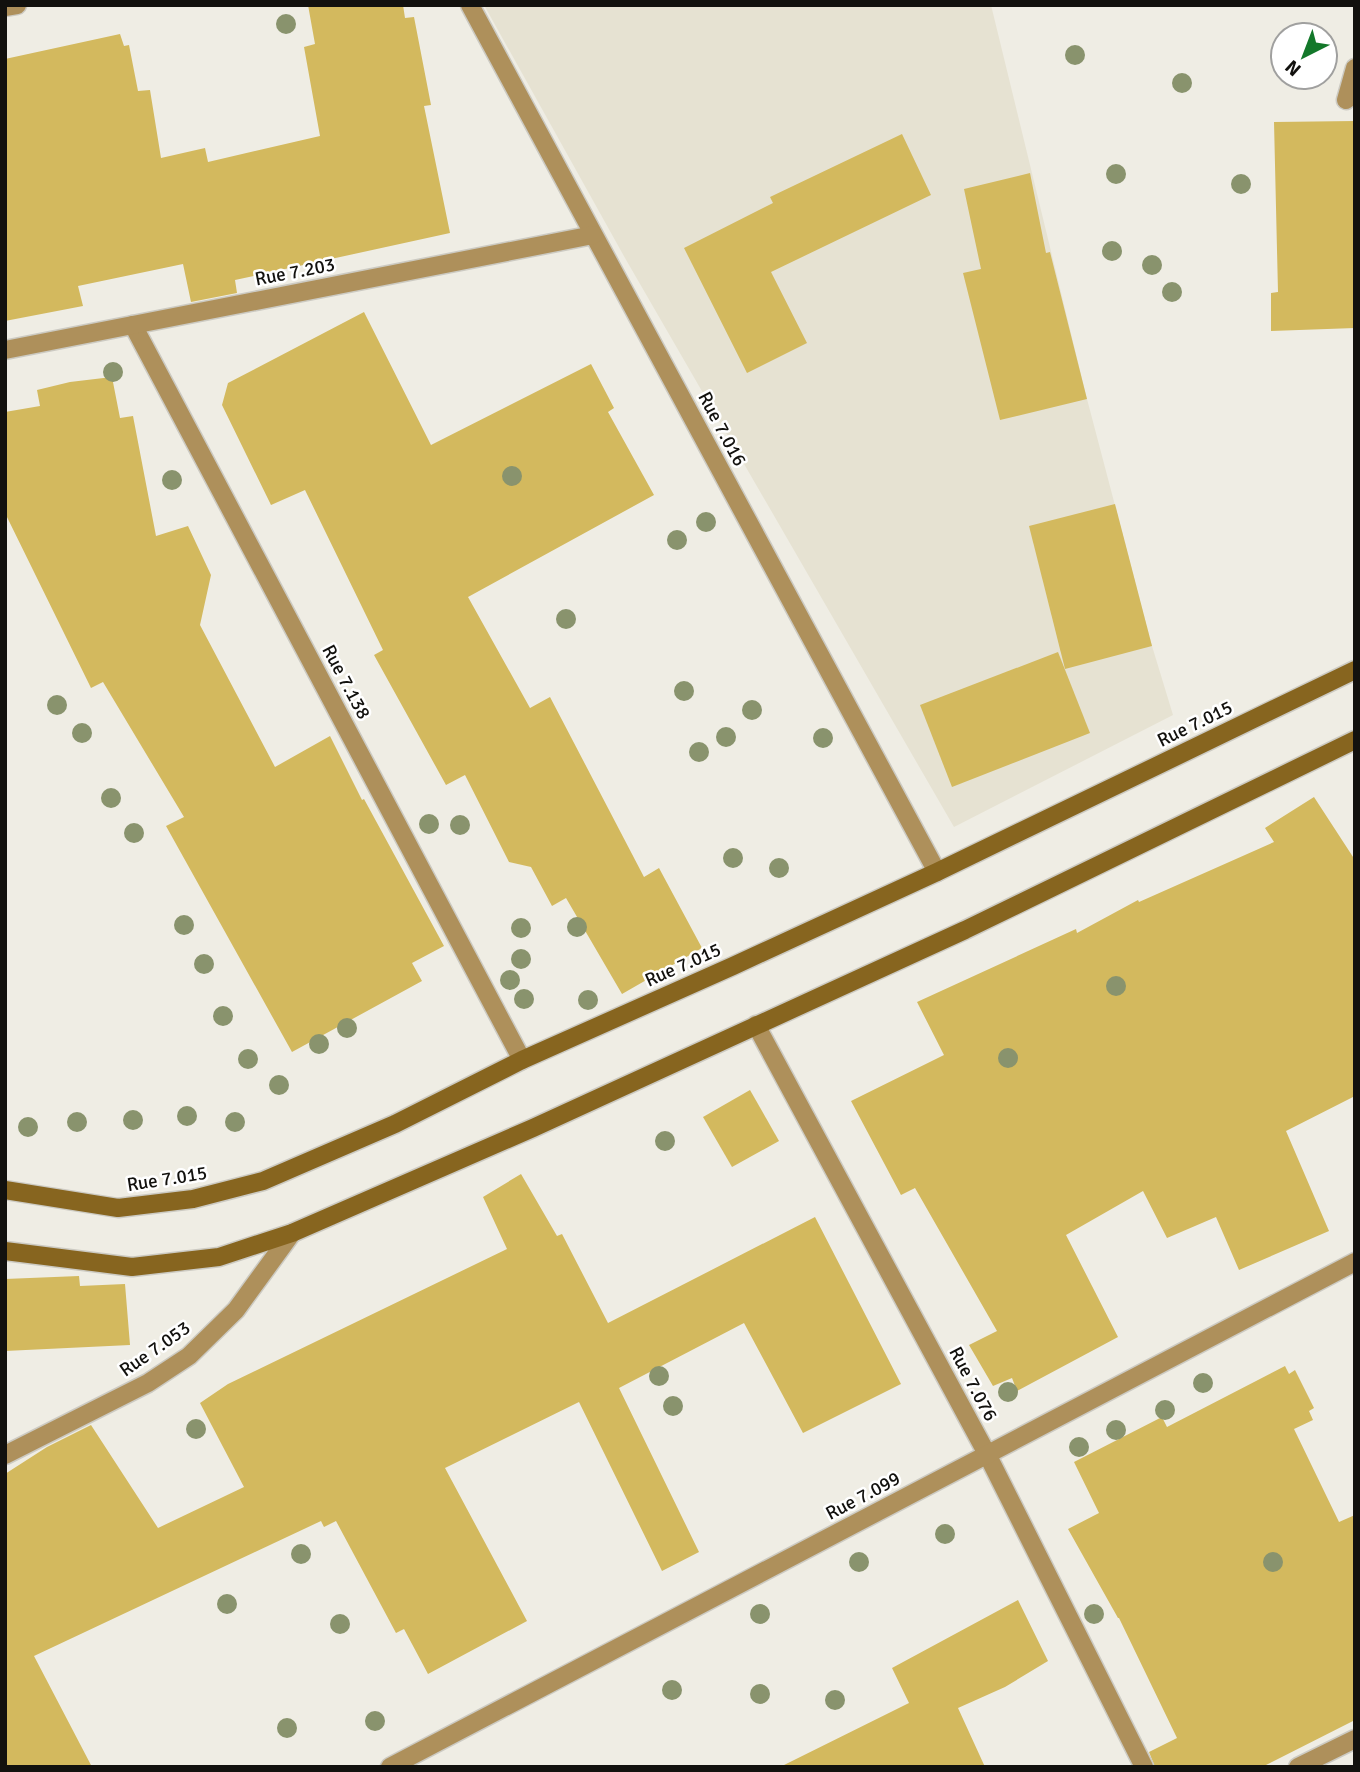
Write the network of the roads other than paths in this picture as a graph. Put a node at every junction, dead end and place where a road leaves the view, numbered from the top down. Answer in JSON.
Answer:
{"nodes":[{"id":1,"x":17,"y":5,"type":"edge"},
{"id":2,"x":470,"y":5,"type":"edge"},
{"id":3,"x":5,"y":7,"type":"edge"},
{"id":4,"x":1355,"y":68,"type":"edge"},
{"id":5,"x":1346,"y":100,"type":"dead end"},
{"id":6,"x":593,"y":235,"type":"junction"},
{"id":7,"x":133,"y":325,"type":"junction"},
{"id":8,"x":5,"y":349,"type":"edge"},
{"id":9,"x":1355,"y":670,"type":"edge"},
{"id":10,"x":1355,"y":740,"type":"edge"},
{"id":11,"x":937,"y":872,"type":"junction"},
{"id":12,"x":756,"y":1025,"type":"junction"},
{"id":13,"x":523,"y":1060,"type":"junction"},
{"id":14,"x":5,"y":1190,"type":"edge"},
{"id":15,"x":292,"y":1233,"type":"junction"},
{"id":16,"x":5,"y":1251,"type":"edge"},
{"id":17,"x":1355,"y":1262,"type":"edge"},
{"id":18,"x":987,"y":1454,"type":"junction"},
{"id":19,"x":5,"y":1455,"type":"edge"},
{"id":20,"x":1355,"y":1739,"type":"edge"},
{"id":21,"x":390,"y":1767,"type":"edge"},
{"id":22,"x":1144,"y":1767,"type":"edge"},
{"id":23,"x":1298,"y":1767,"type":"edge"}],
"edges":[{"from":1,"to":3,"type":"street"},
{"from":2,"to":6,"type":"street","name":"Rue 7.016"},
{"from":4,"to":5,"type":"street"},
{"from":6,"to":7,"type":"street","name":"Rue 7.203"},
{"from":6,"to":11,"type":"street","name":"Rue 7.016"},
{"from":7,"to":8,"type":"street","name":"Rue 7.203"},
{"from":7,"to":13,"type":"street","name":"Rue 7.138"},
{"from":9,"to":11,"type":"main road","name":"Rue 7.015"},
{"from":10,"to":12,"type":"main road"},
{"from":11,"to":13,"type":"main road","name":"Rue 7.015"},
{"from":12,"to":15,"type":"main road"},
{"from":12,"to":18,"type":"street","name":"Rue 7.076"},
{"from":13,"to":14,"type":"main road","name":"Rue 7.015"},
{"from":15,"to":16,"type":"main road"},
{"from":15,"to":19,"type":"street","name":"Rue 7.053"},
{"from":17,"to":18,"type":"street","name":"Rue 7.099"},
{"from":18,"to":21,"type":"street","name":"Rue 7.099"},
{"from":18,"to":22,"type":"street","name":"Rue 7.076"},
{"from":20,"to":23,"type":"street"}]}
